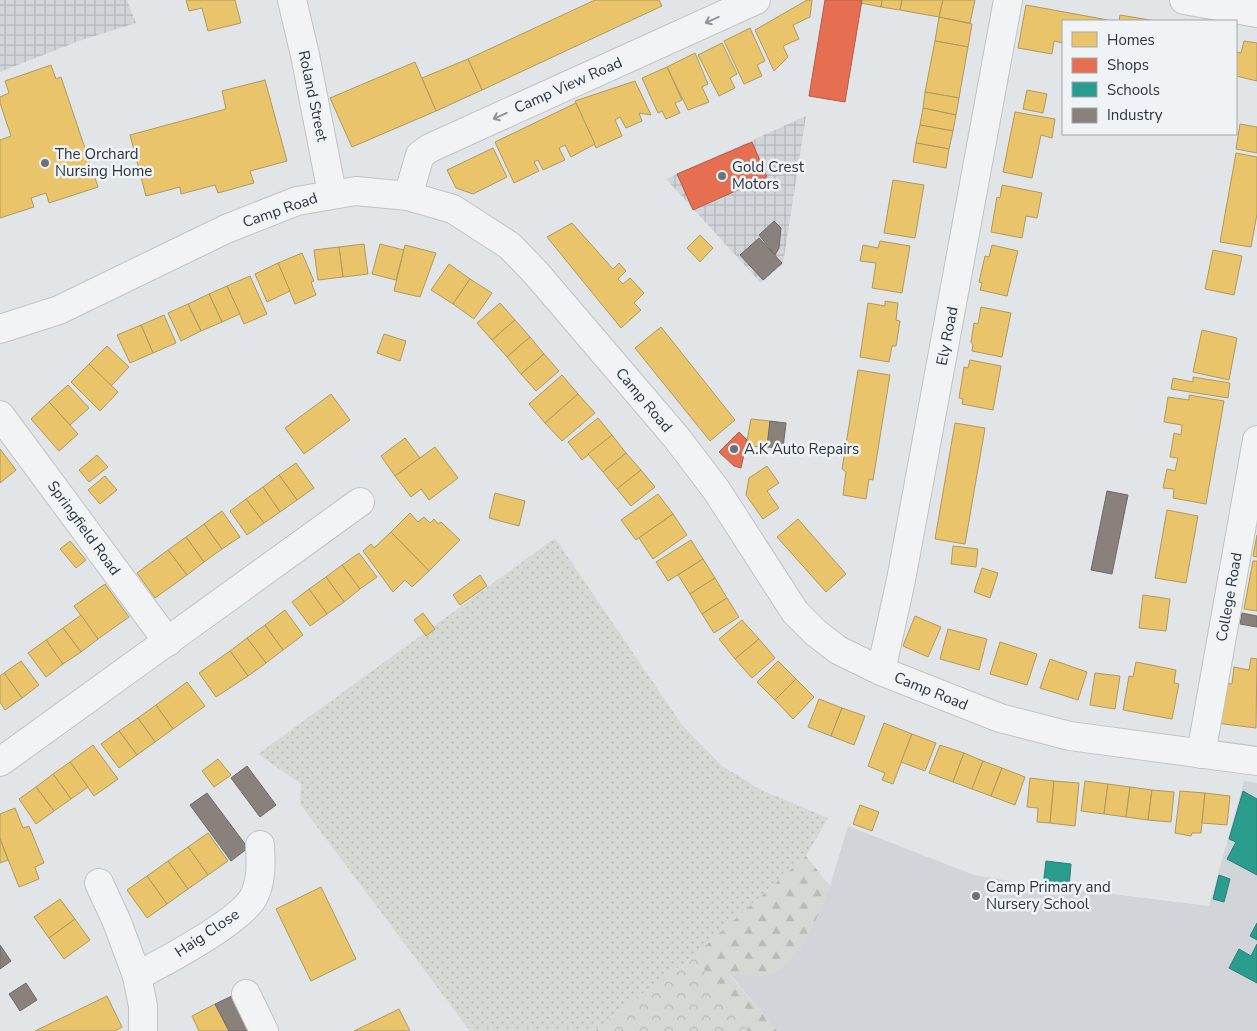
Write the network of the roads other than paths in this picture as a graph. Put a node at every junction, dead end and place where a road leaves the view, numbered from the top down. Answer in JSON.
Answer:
{"nodes":[{"id":1,"x":292,"y":0,"type":"edge"},
{"id":2,"x":756,"y":0,"type":"edge"},
{"id":3,"x":1008,"y":0,"type":"edge"},
{"id":4,"x":1184,"y":0,"type":"edge"},
{"id":5,"x":1257,"y":13,"type":"edge"},
{"id":6,"x":332,"y":193,"type":"junction"},
{"id":7,"x":408,"y":196,"type":"junction"},
{"id":8,"x":0,"y":329,"type":"edge"},
{"id":9,"x":0,"y":415,"type":"edge"},
{"id":10,"x":1257,"y":440,"type":"edge"},
{"id":11,"x":360,"y":502,"type":"dead end"},
{"id":12,"x":168,"y":642,"type":"junction"},
{"id":13,"x":881,"y":671,"type":"junction"},
{"id":14,"x":1200,"y":754,"type":"junction"},
{"id":15,"x":1257,"y":761,"type":"edge"},
{"id":16,"x":0,"y":762,"type":"edge"},
{"id":17,"x":260,"y":846,"type":"dead end"},
{"id":18,"x":100,"y":883,"type":"dead end"},
{"id":19,"x":137,"y":976,"type":"junction"},
{"id":20,"x":246,"y":994,"type":"dead end"},
{"id":21,"x":143,"y":1031,"type":"edge"},
{"id":22,"x":264,"y":1031,"type":"edge"}],
"edges":[{"from":1,"to":6,"type":"street","name":"Roland Street"},
{"from":2,"to":7,"type":"street","name":"Camp View Road","one_way":true},
{"from":3,"to":13,"type":"street","name":"Ely Road"},
{"from":4,"to":5,"type":"street"},
{"from":6,"to":7,"type":"street","name":"Camp Road"},
{"from":6,"to":8,"type":"street","name":"Camp Road"},
{"from":7,"to":13,"type":"street","name":"Camp Road"},
{"from":9,"to":12,"type":"street","name":"Springfield Road"},
{"from":10,"to":14,"type":"street","name":"College Road"},
{"from":11,"to":12,"type":"street"},
{"from":12,"to":16,"type":"street"},
{"from":13,"to":14,"type":"street","name":"Camp Road"},
{"from":14,"to":15,"type":"street","name":"Camp Road"},
{"from":17,"to":19,"type":"street","name":"Haig Close"},
{"from":18,"to":19,"type":"street"},
{"from":19,"to":21,"type":"street"},
{"from":20,"to":22,"type":"street"}]}
